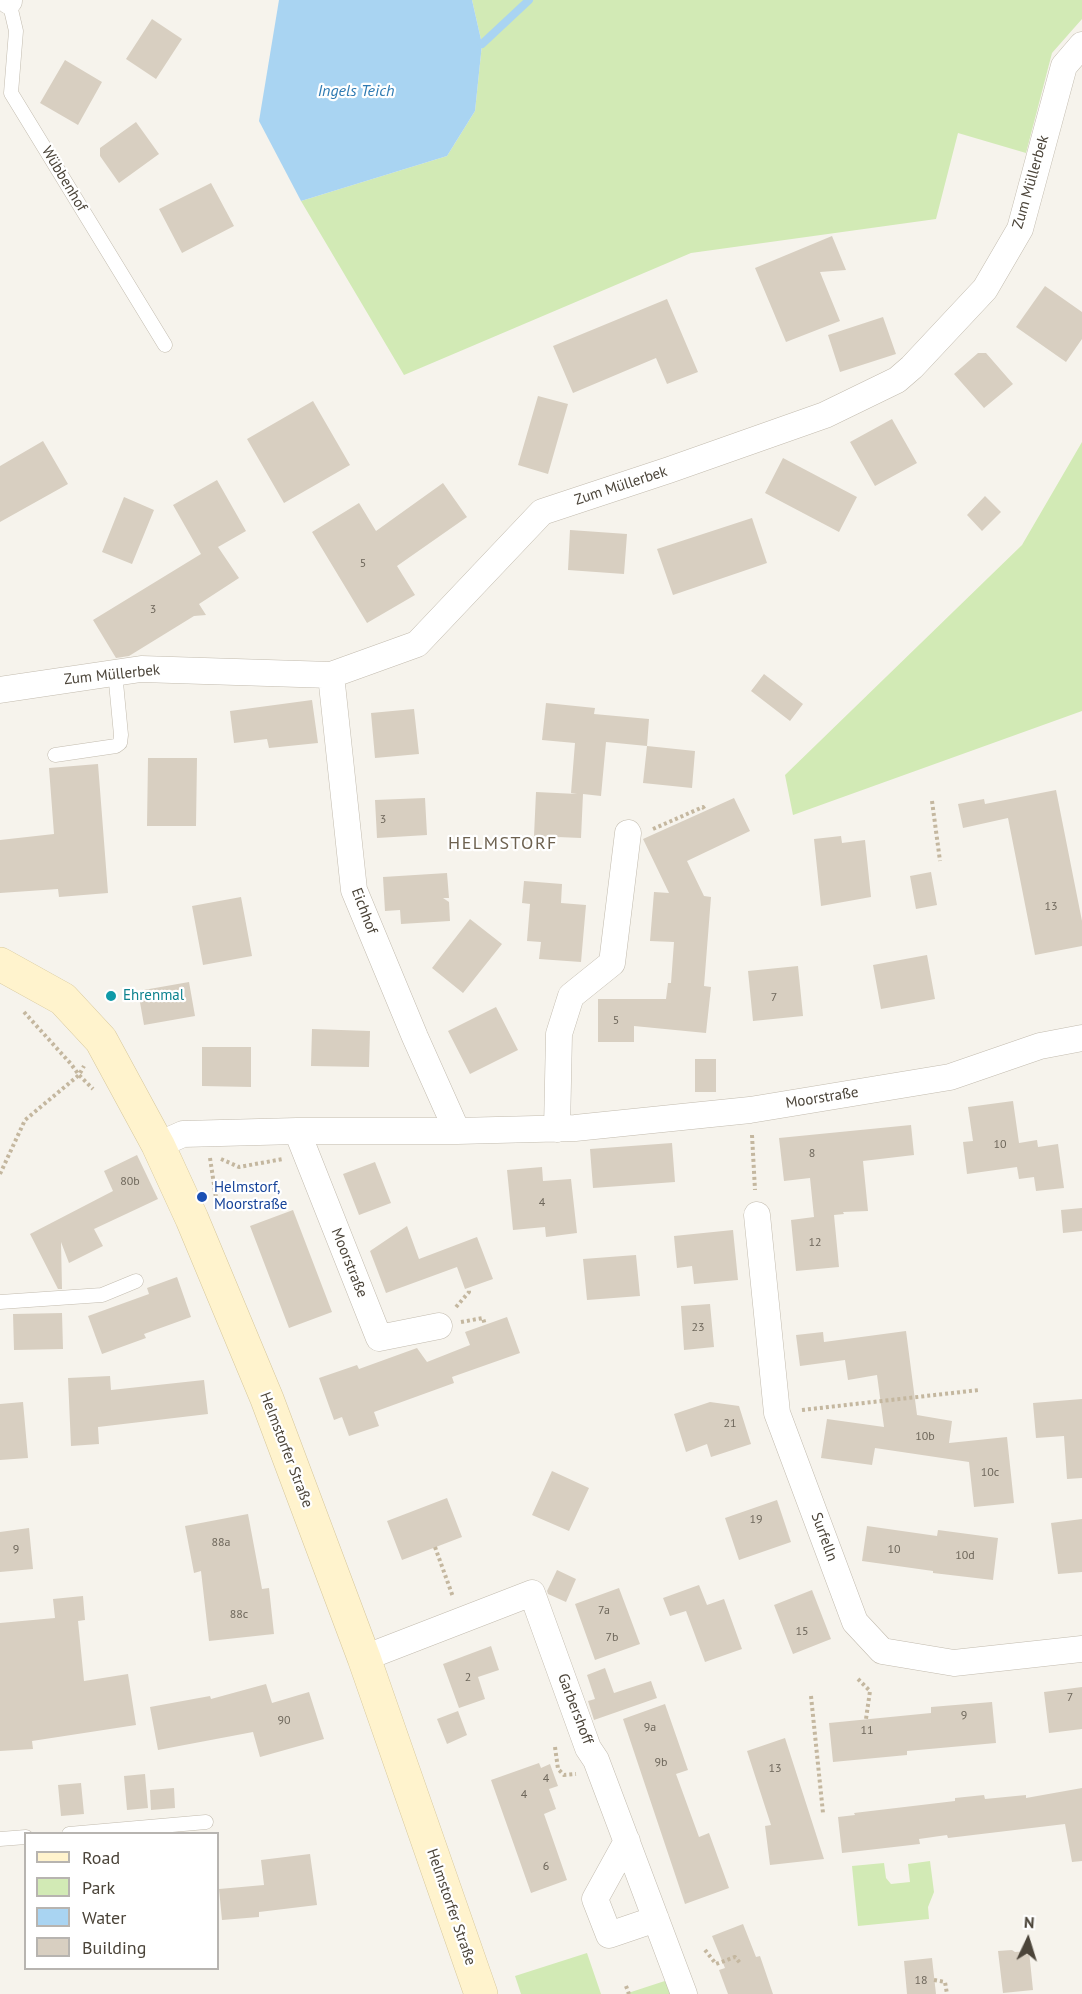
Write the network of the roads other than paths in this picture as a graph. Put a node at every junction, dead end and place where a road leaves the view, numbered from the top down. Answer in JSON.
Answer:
{"nodes":[{"id":1,"x":9,"y":0,"type":"edge"},
{"id":2,"x":1082,"y":45,"type":"edge"},
{"id":3,"x":165,"y":345,"type":"dead end"},
{"id":4,"x":115,"y":672,"type":"junction"},
{"id":5,"x":331,"y":675,"type":"junction"},
{"id":6,"x":0,"y":690,"type":"edge"},
{"id":7,"x":55,"y":755,"type":"dead end"},
{"id":8,"x":628,"y":833,"type":"dead end"},
{"id":9,"x":0,"y":964,"type":"edge"},
{"id":10,"x":1082,"y":1038,"type":"edge"},
{"id":11,"x":557,"y":1129,"type":"junction"},
{"id":12,"x":457,"y":1131,"type":"junction"},
{"id":13,"x":302,"y":1143,"type":"junction"},
{"id":14,"x":158,"y":1145,"type":"junction"},
{"id":15,"x":757,"y":1215,"type":"road end"},
{"id":16,"x":135,"y":1281,"type":"dead end"},
{"id":17,"x":0,"y":1302,"type":"edge"},
{"id":18,"x":439,"y":1326,"type":"dead end"},
{"id":19,"x":1082,"y":1649,"type":"edge"},
{"id":20,"x":364,"y":1658,"type":"junction"},
{"id":21,"x":206,"y":1822,"type":"dead end"},
{"id":22,"x":81,"y":1832,"type":"edge"},
{"id":23,"x":24,"y":1837,"type":"edge"},
{"id":24,"x":0,"y":1839,"type":"edge"},
{"id":25,"x":627,"y":1841,"type":"junction"},
{"id":26,"x":656,"y":1918,"type":"junction"},
{"id":27,"x":481,"y":1994,"type":"edge"},
{"id":28,"x":684,"y":1994,"type":"edge"}],
"edges":[{"from":1,"to":3,"type":"lane","name":"Wübbenhof"},
{"from":2,"to":5,"type":"street","name":"Zum Müllerbek"},
{"from":4,"to":5,"type":"street","name":"Zum Müllerbek"},
{"from":4,"to":6,"type":"street","name":"Zum Müllerbek"},
{"from":4,"to":7,"type":"lane"},
{"from":5,"to":12,"type":"street","name":"Eichhof"},
{"from":8,"to":11,"type":"street"},
{"from":9,"to":14,"type":"main road","name":"Helmstorfer Straße"},
{"from":10,"to":11,"type":"street","name":"Moorstraße"},
{"from":11,"to":12,"type":"street","name":"Moorstraße"},
{"from":12,"to":13,"type":"street","name":"Moorstraße"},
{"from":13,"to":14,"type":"street","name":"Moorstraße"},
{"from":13,"to":18,"type":"street","name":"Moorstraße"},
{"from":14,"to":20,"type":"main road","name":"Helmstorfer Straße"},
{"from":15,"to":19,"type":"street","name":"Surfelln"},
{"from":16,"to":17,"type":"lane"},
{"from":20,"to":25,"type":"street","name":"Garbershoff"},
{"from":20,"to":27,"type":"main road","name":"Helmstorfer Straße"},
{"from":21,"to":22,"type":"lane"},
{"from":23,"to":24,"type":"lane"},
{"from":25,"to":26,"type":"street","name":"Garbershoff"},
{"from":25,"to":26,"type":"street"},
{"from":26,"to":28,"type":"street","name":"Garbershoff"}]}
